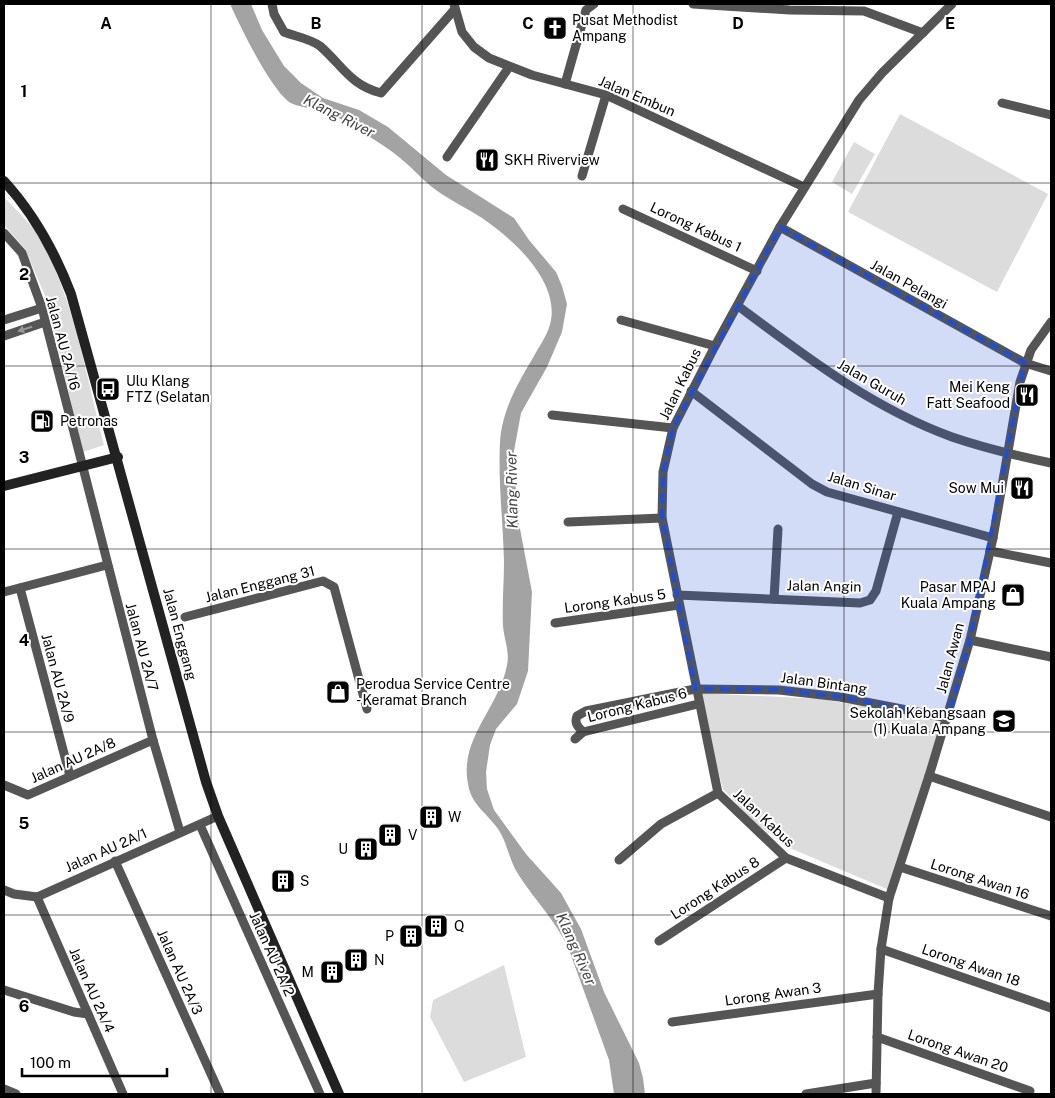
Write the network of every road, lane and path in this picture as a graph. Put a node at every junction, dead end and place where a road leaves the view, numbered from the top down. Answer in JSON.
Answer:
{"nodes":[{"id":1,"x":272,"y":4,"type":"edge"},
{"id":2,"x":594,"y":4,"type":"edge"},
{"id":3,"x":693,"y":4,"type":"edge"},
{"id":4,"x":952,"y":4,"type":"edge"},
{"id":5,"x":455,"y":6,"type":"edge"},
{"id":6,"x":923,"y":33,"type":"junction"},
{"id":7,"x":509,"y":66,"type":"junction"},
{"id":8,"x":565,"y":84,"type":"junction"},
{"id":9,"x":606,"y":96,"type":"junction"},
{"id":10,"x":1002,"y":103,"type":"dead end"},
{"id":11,"x":1051,"y":115,"type":"edge"},
{"id":12,"x":447,"y":157,"type":"dead end"},
{"id":13,"x":582,"y":176,"type":"dead end"},
{"id":14,"x":4,"y":182,"type":"edge"},
{"id":15,"x":804,"y":187,"type":"junction"},
{"id":16,"x":623,"y":209,"type":"dead end"},
{"id":17,"x":780,"y":227,"type":"junction"},
{"id":18,"x":4,"y":233,"type":"edge"},
{"id":19,"x":757,"y":270,"type":"junction"},
{"id":20,"x":738,"y":306,"type":"junction"},
{"id":21,"x":42,"y":308,"type":"junction"},
{"id":22,"x":4,"y":320,"type":"edge"},
{"id":23,"x":621,"y":320,"type":"dead end"},
{"id":24,"x":45,"y":322,"type":"junction"},
{"id":25,"x":1051,"y":322,"type":"edge"},
{"id":26,"x":4,"y":336,"type":"edge"},
{"id":27,"x":715,"y":346,"type":"junction"},
{"id":28,"x":1025,"y":363,"type":"junction"},
{"id":29,"x":1051,"y":372,"type":"edge"},
{"id":30,"x":691,"y":391,"type":"junction"},
{"id":31,"x":552,"y":415,"type":"dead end"},
{"id":32,"x":673,"y":428,"type":"junction"},
{"id":33,"x":1008,"y":454,"type":"junction"},
{"id":34,"x":118,"y":457,"type":"junction"},
{"id":35,"x":1051,"y":463,"type":"edge"},
{"id":36,"x":81,"y":467,"type":"junction"},
{"id":37,"x":4,"y":486,"type":"edge"},
{"id":38,"x":898,"y":512,"type":"junction"},
{"id":39,"x":662,"y":518,"type":"junction"},
{"id":40,"x":568,"y":522,"type":"dead end"},
{"id":41,"x":778,"y":528,"type":"dead end"},
{"id":42,"x":993,"y":538,"type":"junction"},
{"id":43,"x":990,"y":551,"type":"junction"},
{"id":44,"x":1051,"y":563,"type":"edge"},
{"id":45,"x":107,"y":565,"type":"junction"},
{"id":46,"x":20,"y":588,"type":"junction"},
{"id":47,"x":4,"y":592,"type":"edge"},
{"id":48,"x":677,"y":595,"type":"junction"},
{"id":49,"x":774,"y":599,"type":"junction"},
{"id":50,"x":678,"y":606,"type":"junction"},
{"id":51,"x":185,"y":617,"type":"dead end"},
{"id":52,"x":555,"y":623,"type":"dead end"},
{"id":53,"x":970,"y":640,"type":"junction"},
{"id":54,"x":1051,"y":657,"type":"edge"},
{"id":55,"x":695,"y":688,"type":"junction"},
{"id":56,"x":698,"y":704,"type":"junction"},
{"id":57,"x":367,"y":710,"type":"dead end"},
{"id":58,"x":948,"y":718,"type":"junction"},
{"id":59,"x":582,"y":732,"type":"junction"},
{"id":60,"x":153,"y":740,"type":"junction"},
{"id":61,"x":575,"y":740,"type":"dead end"},
{"id":62,"x":70,"y":776,"type":"junction"},
{"id":63,"x":929,"y":776,"type":"junction"},
{"id":64,"x":4,"y":786,"type":"edge"},
{"id":65,"x":718,"y":793,"type":"junction"},
{"id":66,"x":218,"y":816,"type":"junction"},
{"id":67,"x":1051,"y":817,"type":"edge"},
{"id":68,"x":200,"y":825,"type":"junction"},
{"id":69,"x":180,"y":832,"type":"junction"},
{"id":70,"x":786,"y":858,"type":"junction"},
{"id":71,"x":619,"y":860,"type":"dead end"},
{"id":72,"x":115,"y":861,"type":"junction"},
{"id":73,"x":900,"y":867,"type":"junction"},
{"id":74,"x":4,"y":890,"type":"edge"},
{"id":75,"x":37,"y":896,"type":"junction"},
{"id":76,"x":889,"y":898,"type":"junction"},
{"id":77,"x":1051,"y":916,"type":"edge"},
{"id":78,"x":659,"y":941,"type":"dead end"},
{"id":79,"x":881,"y":948,"type":"junction"},
{"id":80,"x":4,"y":990,"type":"edge"},
{"id":81,"x":878,"y":994,"type":"junction"},
{"id":82,"x":1051,"y":1008,"type":"edge"},
{"id":83,"x":88,"y":1014,"type":"junction"},
{"id":84,"x":672,"y":1022,"type":"dead end"},
{"id":85,"x":877,"y":1037,"type":"junction"},
{"id":86,"x":876,"y":1083,"type":"junction"},
{"id":87,"x":4,"y":1089,"type":"edge"},
{"id":88,"x":1030,"y":1090,"type":"dead end"},
{"id":89,"x":16,"y":1094,"type":"edge"},
{"id":90,"x":123,"y":1094,"type":"edge"},
{"id":91,"x":220,"y":1094,"type":"edge"},
{"id":92,"x":320,"y":1094,"type":"edge"},
{"id":93,"x":339,"y":1094,"type":"edge"},
{"id":94,"x":806,"y":1094,"type":"edge"},
{"id":95,"x":876,"y":1094,"type":"edge"}],
"edges":[{"from":1,"to":5,"type":"street"},
{"from":2,"to":8,"type":"street"},
{"from":3,"to":6,"type":"street"},
{"from":4,"to":6,"type":"street","name":"Jalan Kabus"},
{"from":5,"to":7,"type":"street","name":"Jalan Embun"},
{"from":6,"to":15,"type":"street","name":"Jalan Kabus"},
{"from":7,"to":8,"type":"street","name":"Jalan Embun"},
{"from":7,"to":12,"type":"street"},
{"from":8,"to":9,"type":"street","name":"Jalan Embun"},
{"from":9,"to":13,"type":"street"},
{"from":9,"to":15,"type":"street","name":"Jalan Embun"},
{"from":10,"to":11,"type":"street"},
{"from":14,"to":34,"type":"main road","name":"Jalan Enggang"},
{"from":15,"to":17,"type":"street","name":"Jalan Kabus"},
{"from":16,"to":19,"type":"street","name":"Lorong Kabus 1"},
{"from":17,"to":19,"type":"street","name":"Jalan Kabus"},
{"from":17,"to":28,"type":"street","name":"Jalan Pelangi"},
{"from":18,"to":21,"type":"street","name":"Jalan AU 2A/16"},
{"from":19,"to":20,"type":"street","name":"Jalan Kabus"},
{"from":20,"to":27,"type":"street","name":"Jalan Kabus"},
{"from":20,"to":33,"type":"street","name":"Jalan Guruh"},
{"from":21,"to":22,"type":"street"},
{"from":21,"to":24,"type":"street","name":"Jalan AU 2A/16"},
{"from":23,"to":27,"type":"street"},
{"from":24,"to":26,"type":"street","one_way":true},
{"from":24,"to":36,"type":"street","name":"Jalan AU 2A/16"},
{"from":25,"to":28,"type":"street","name":"Jalan Awan"},
{"from":27,"to":30,"type":"street","name":"Jalan Kabus"},
{"from":28,"to":29,"type":"street","name":"Jalan Pelangi"},
{"from":28,"to":33,"type":"street","name":"Jalan Awan"},
{"from":30,"to":32,"type":"street","name":"Jalan Kabus"},
{"from":30,"to":38,"type":"street","name":"Jalan Sinar"},
{"from":31,"to":32,"type":"street"},
{"from":32,"to":39,"type":"street","name":"Jalan Kabus"},
{"from":33,"to":35,"type":"street","name":"Jalan Guruh"},
{"from":33,"to":42,"type":"street","name":"Jalan Awan"},
{"from":34,"to":36,"type":"main road"},
{"from":34,"to":66,"type":"main road","name":"Jalan Enggang"},
{"from":36,"to":37,"type":"main road"},
{"from":36,"to":45,"type":"street","name":"Jalan AU 2A/7"},
{"from":38,"to":42,"type":"street","name":"Jalan Sinar"},
{"from":38,"to":49,"type":"street","name":"Jalan Angin"},
{"from":39,"to":40,"type":"street"},
{"from":39,"to":48,"type":"street","name":"Jalan Kabus"},
{"from":41,"to":49,"type":"street","name":"Jalan Angin"},
{"from":42,"to":43,"type":"street","name":"Jalan Awan"},
{"from":43,"to":44,"type":"street"},
{"from":43,"to":53,"type":"street","name":"Jalan Awan"},
{"from":45,"to":46,"type":"street"},
{"from":45,"to":60,"type":"street","name":"Jalan AU 2A/7"},
{"from":46,"to":47,"type":"street"},
{"from":46,"to":62,"type":"street","name":"Jalan AU 2A/9"},
{"from":48,"to":49,"type":"street","name":"Jalan Angin"},
{"from":48,"to":50,"type":"street","name":"Jalan Kabus"},
{"from":50,"to":52,"type":"street","name":"Lorong Kabus 5"},
{"from":50,"to":55,"type":"street","name":"Jalan Kabus"},
{"from":51,"to":57,"type":"street","name":"Jalan Enggang 31"},
{"from":53,"to":54,"type":"street"},
{"from":53,"to":58,"type":"street","name":"Jalan Awan"},
{"from":55,"to":56,"type":"street","name":"Jalan Kabus"},
{"from":55,"to":58,"type":"street","name":"Jalan Bintang"},
{"from":55,"to":59,"type":"street","name":"Lorong Kabus 6"},
{"from":56,"to":59,"type":"street","name":"Lorong Kabus 6"},
{"from":56,"to":65,"type":"street","name":"Jalan Kabus"},
{"from":58,"to":63,"type":"street","name":"Jalan Awan"},
{"from":59,"to":61,"type":"street","name":"Lorong Kabus 6"},
{"from":60,"to":62,"type":"street","name":"Jalan AU 2A/8"},
{"from":60,"to":69,"type":"street","name":"Jalan AU 2A/7"},
{"from":62,"to":64,"type":"street","name":"Jalan AU 2A/8"},
{"from":63,"to":67,"type":"street"},
{"from":63,"to":73,"type":"street","name":"Jalan Awan"},
{"from":65,"to":70,"type":"street","name":"Jalan Kabus"},
{"from":65,"to":71,"type":"street"},
{"from":66,"to":68,"type":"street","name":"Jalan AU 2A/1"},
{"from":66,"to":93,"type":"main road","name":"Jalan Enggang"},
{"from":68,"to":69,"type":"street","name":"Jalan AU 2A/1"},
{"from":68,"to":92,"type":"street","name":"Jalan AU 2A/2"},
{"from":69,"to":72,"type":"street","name":"Jalan AU 2A/1"},
{"from":70,"to":76,"type":"street","name":"Jalan Kabus"},
{"from":70,"to":78,"type":"street","name":"Lorong Kabus 8"},
{"from":72,"to":75,"type":"street","name":"Jalan AU 2A/1"},
{"from":72,"to":91,"type":"street","name":"Jalan AU 2A/3"},
{"from":73,"to":76,"type":"street","name":"Jalan Awan"},
{"from":73,"to":77,"type":"street","name":"Lorong Awan 16"},
{"from":74,"to":75,"type":"street"},
{"from":75,"to":83,"type":"street","name":"Jalan AU 2A/4"},
{"from":76,"to":79,"type":"street","name":"Jalan Awan"},
{"from":79,"to":81,"type":"street","name":"Jalan Awan"},
{"from":79,"to":82,"type":"street","name":"Lorong Awan 18"},
{"from":80,"to":83,"type":"street"},
{"from":81,"to":84,"type":"street","name":"Lorong Awan 3"},
{"from":81,"to":85,"type":"street","name":"Jalan Awan"},
{"from":83,"to":90,"type":"street","name":"Jalan AU 2A/4"},
{"from":85,"to":86,"type":"street","name":"Jalan Awan"},
{"from":85,"to":88,"type":"street","name":"Lorong Awan 20"},
{"from":86,"to":94,"type":"street"},
{"from":86,"to":95,"type":"street","name":"Jalan Awan"},
{"from":87,"to":89,"type":"street"}]}
